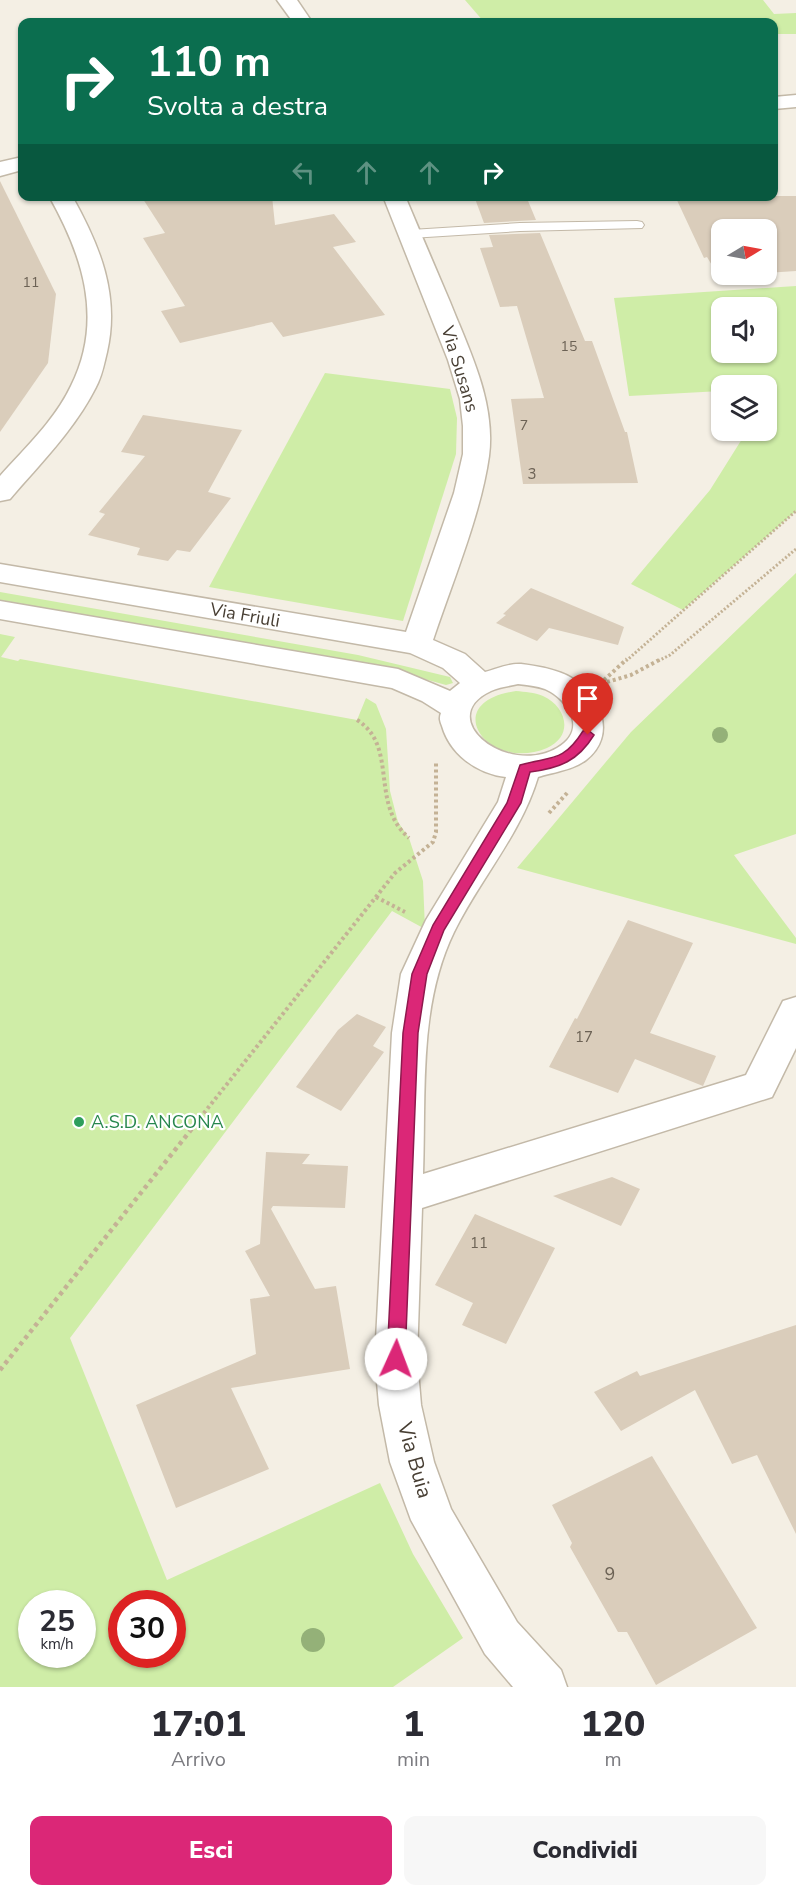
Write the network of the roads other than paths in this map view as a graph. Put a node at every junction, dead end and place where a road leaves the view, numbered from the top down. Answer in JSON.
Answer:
{"nodes":[{"id":1,"x":287,"y":0,"type":"edge"},
{"id":2,"x":299,"y":18,"type":"edge"},
{"id":3,"x":796,"y":101,"type":"edge"},
{"id":4,"x":778,"y":103,"type":"edge"},
{"id":5,"x":18,"y":165,"type":"edge"},
{"id":6,"x":0,"y":169,"type":"edge"},
{"id":7,"x":63,"y":201,"type":"edge"},
{"id":8,"x":396,"y":201,"type":"edge"},
{"id":9,"x":637,"y":225,"type":"dead end"},
{"id":10,"x":411,"y":234,"type":"junction"},
{"id":11,"x":0,"y":493,"type":"edge"},
{"id":12,"x":0,"y":573,"type":"edge"},
{"id":13,"x":0,"y":610,"type":"edge"},
{"id":14,"x":417,"y":644,"type":"junction"},
{"id":15,"x":479,"y":683,"type":"junction"},
{"id":16,"x":455,"y":716,"type":"junction"},
{"id":17,"x":525,"y":768,"type":"junction"},
{"id":18,"x":796,"y":1011,"type":"edge"},
{"id":19,"x":403,"y":1197,"type":"junction"},
{"id":20,"x":544,"y":1687,"type":"edge"}],
"edges":[{"from":1,"to":2,"type":"street"},
{"from":3,"to":4,"type":"street"},
{"from":5,"to":6,"type":"street"},
{"from":7,"to":11,"type":"street"},
{"from":8,"to":10,"type":"street","name":"Via Susans"},
{"from":9,"to":10,"type":"lane"},
{"from":10,"to":14,"type":"street","name":"Via Susans"},
{"from":12,"to":14,"type":"street","name":"Via Friuli"},
{"from":13,"to":16,"type":"street","name":"Via Friuli"},
{"from":14,"to":15,"type":"street","name":"Via Friuli"},
{"from":15,"to":16,"type":"street"},
{"from":15,"to":17,"type":"street"},
{"from":16,"to":17,"type":"street"},
{"from":17,"to":19,"type":"street","name":"Via Buia"},
{"from":18,"to":19,"type":"street"},
{"from":19,"to":20,"type":"street","name":"Via Buia"}]}
